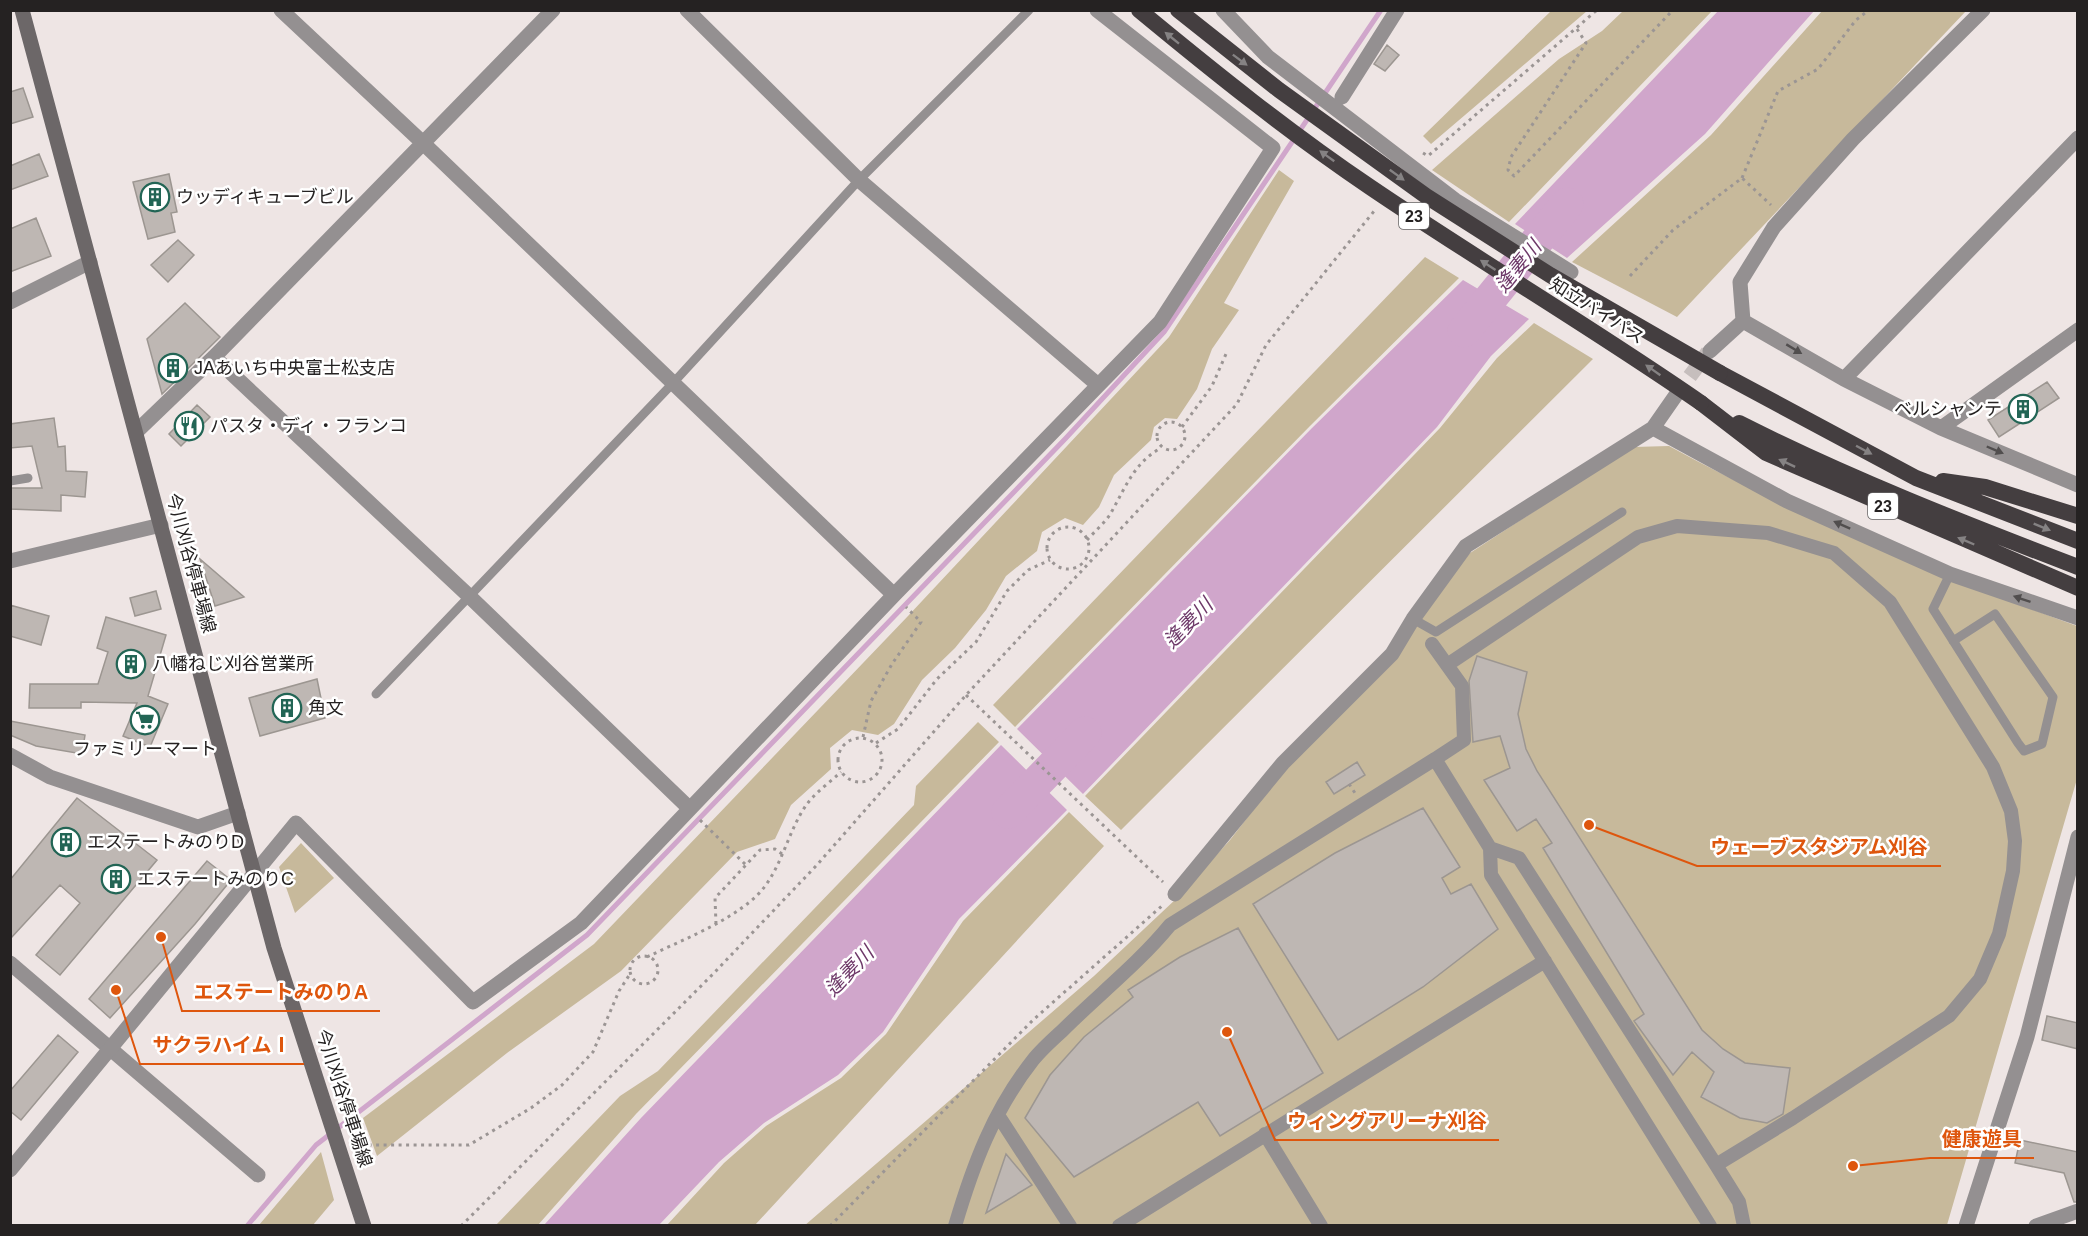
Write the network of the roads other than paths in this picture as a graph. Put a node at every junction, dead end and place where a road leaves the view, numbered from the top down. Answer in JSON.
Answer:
{"nodes":[{"id":1,"x":22,"y":10,"type":"edge"},
{"id":2,"x":281,"y":10,"type":"edge"},
{"id":3,"x":553,"y":10,"type":"edge"},
{"id":4,"x":687,"y":10,"type":"edge"},
{"id":5,"x":1029,"y":10,"type":"edge"},
{"id":6,"x":1097,"y":10,"type":"edge"},
{"id":7,"x":1139,"y":10,"type":"edge"},
{"id":8,"x":1178,"y":10,"type":"edge"},
{"id":9,"x":1188,"y":10,"type":"edge"},
{"id":10,"x":1223,"y":10,"type":"edge"},
{"id":11,"x":1397,"y":10,"type":"edge"},
{"id":12,"x":1983,"y":10,"type":"edge"},
{"id":13,"x":1215,"y":41,"type":"junction"},
{"id":14,"x":1342,"y":97,"type":"dead end"},
{"id":15,"x":2078,"y":138,"type":"edge"},
{"id":16,"x":423,"y":143,"type":"junction"},
{"id":17,"x":859,"y":180,"type":"junction"},
{"id":18,"x":90,"y":262,"type":"junction"},
{"id":19,"x":1571,"y":272,"type":"dead end"},
{"id":20,"x":10,"y":302,"type":"edge"},
{"id":21,"x":1743,"y":321,"type":"junction"},
{"id":22,"x":2078,"y":330,"type":"edge"},
{"id":23,"x":1710,"y":351,"type":"tunnel mouth"},
{"id":24,"x":214,"y":357,"type":"junction"},
{"id":25,"x":1844,"y":379,"type":"junction"},
{"id":26,"x":674,"y":382,"type":"junction"},
{"id":27,"x":1098,"y":385,"type":"junction"},
{"id":28,"x":1676,"y":396,"type":"tunnel mouth"},
{"id":29,"x":1701,"y":403,"type":"junction"},
{"id":30,"x":1653,"y":428,"type":"junction"},
{"id":31,"x":1941,"y":428,"type":"junction"},
{"id":32,"x":136,"y":432,"type":"junction"},
{"id":33,"x":28,"y":478,"type":"dead end"},
{"id":34,"x":1916,"y":478,"type":"junction"},
{"id":35,"x":10,"y":481,"type":"edge"},
{"id":36,"x":2078,"y":485,"type":"edge"},
{"id":37,"x":1622,"y":512,"type":"dead end"},
{"id":38,"x":2078,"y":516,"type":"edge"},
{"id":39,"x":161,"y":525,"type":"junction"},
{"id":40,"x":2078,"y":541,"type":"edge"},
{"id":41,"x":10,"y":561,"type":"edge"},
{"id":42,"x":2078,"y":567,"type":"edge"},
{"id":43,"x":1950,"y":574,"type":"junction"},
{"id":44,"x":2078,"y":588,"type":"edge"},
{"id":45,"x":894,"y":595,"type":"junction"},
{"id":46,"x":470,"y":596,"type":"junction"},
{"id":47,"x":2078,"y":618,"type":"edge"},
{"id":48,"x":1413,"y":619,"type":"junction"},
{"id":49,"x":1953,"y":641,"type":"junction"},
{"id":50,"x":1432,"y":644,"type":"dead end"},
{"id":51,"x":1447,"y":665,"type":"junction"},
{"id":52,"x":376,"y":694,"type":"dead end"},
{"id":53,"x":10,"y":755,"type":"edge"},
{"id":54,"x":1435,"y":759,"type":"junction"},
{"id":55,"x":689,"y":808,"type":"junction"},
{"id":56,"x":238,"y":813,"type":"junction"},
{"id":57,"x":2078,"y":837,"type":"edge"},
{"id":58,"x":1490,"y":848,"type":"junction"},
{"id":59,"x":254,"y":874,"type":"junction"},
{"id":60,"x":1175,"y":894,"type":"road end"},
{"id":61,"x":1545,"y":961,"type":"junction"},
{"id":62,"x":10,"y":963,"type":"edge"},
{"id":63,"x":111,"y":1048,"type":"junction"},
{"id":64,"x":998,"y":1115,"type":"junction"},
{"id":65,"x":1265,"y":1134,"type":"junction"},
{"id":66,"x":1716,"y":1165,"type":"junction"},
{"id":67,"x":10,"y":1170,"type":"edge"},
{"id":68,"x":258,"y":1175,"type":"dead end"},
{"id":69,"x":2078,"y":1211,"type":"edge"},
{"id":70,"x":364,"y":1226,"type":"edge"},
{"id":71,"x":955,"y":1226,"type":"edge"},
{"id":72,"x":1070,"y":1226,"type":"edge"},
{"id":73,"x":1119,"y":1226,"type":"edge"},
{"id":74,"x":1321,"y":1226,"type":"edge"},
{"id":75,"x":1710,"y":1226,"type":"edge"},
{"id":76,"x":1744,"y":1226,"type":"edge"},
{"id":77,"x":1966,"y":1226,"type":"edge"},
{"id":78,"x":2036,"y":1226,"type":"edge"}],
"edges":[{"from":1,"to":18,"type":"main road","name":"今川刈谷停車場線"},
{"from":2,"to":16,"type":"street"},
{"from":3,"to":16,"type":"street"},
{"from":4,"to":17,"type":"street"},
{"from":5,"to":17,"type":"lane"},
{"from":6,"to":27,"type":"street"},
{"from":29,"to":7,"type":"highway","name":"知立バイパス","number":"23","one_way":true,"bridge":true},
{"from":8,"to":13,"type":"highway","name":"知立バイパス","number":"23","bridge":true},
{"from":9,"to":13,"type":"highway"},
{"from":10,"to":19,"type":"street"},
{"from":11,"to":14,"type":"street"},
{"from":12,"to":21,"type":"street"},
{"from":13,"to":34,"type":"highway","name":"知立バイパス","number":"23","one_way":true,"bridge":true},
{"from":15,"to":25,"type":"street"},
{"from":16,"to":24,"type":"street"},
{"from":16,"to":26,"type":"street"},
{"from":17,"to":26,"type":"lane"},
{"from":17,"to":27,"type":"street"},
{"from":18,"to":20,"type":"street"},
{"from":18,"to":32,"type":"main road","name":"今川刈谷停車場線"},
{"from":21,"to":23,"type":"street"},
{"from":21,"to":25,"type":"street","one_way":true},
{"from":22,"to":31,"type":"street"},
{"from":24,"to":32,"type":"street"},
{"from":24,"to":46,"type":"street"},
{"from":25,"to":31,"type":"street"},
{"from":26,"to":45,"type":"street"},
{"from":26,"to":46,"type":"lane"},
{"from":27,"to":45,"type":"street"},
{"from":28,"to":30,"type":"street"},
{"from":29,"to":42,"type":"highway","name":"知立バイパス","number":"23"},
{"from":44,"to":29,"type":"highway","number":"23","one_way":true},
{"from":43,"to":30,"type":"street","one_way":true},
{"from":30,"to":48,"type":"street"},
{"from":31,"to":36,"type":"street","one_way":true},
{"from":32,"to":39,"type":"main road","name":"今川刈谷停車場線"},
{"from":33,"to":35,"type":"lane"},
{"from":34,"to":38,"type":"highway"},
{"from":34,"to":40,"type":"highway","name":"知立バイパス","number":"23","one_way":true},
{"from":37,"to":48,"type":"lane"},
{"from":39,"to":41,"type":"street"},
{"from":39,"to":56,"type":"main road","name":"今川刈谷停車場線"},
{"from":47,"to":43,"type":"street","one_way":true},
{"from":43,"to":49,"type":"lane"},
{"from":45,"to":55,"type":"street"},
{"from":46,"to":52,"type":"lane"},
{"from":46,"to":55,"type":"street"},
{"from":48,"to":60,"type":"street"},
{"from":49,"to":49,"type":"lane"},
{"from":50,"to":51,"type":"street"},
{"from":51,"to":54,"type":"street"},
{"from":51,"to":66,"type":"street"},
{"from":53,"to":56,"type":"street"},
{"from":54,"to":58,"type":"street"},
{"from":54,"to":64,"type":"street"},
{"from":55,"to":59,"type":"street"},
{"from":56,"to":59,"type":"main road","name":"今川刈谷停車場線"},
{"from":57,"to":77,"type":"street"},
{"from":58,"to":61,"type":"street"},
{"from":58,"to":66,"type":"street"},
{"from":59,"to":63,"type":"street"},
{"from":59,"to":70,"type":"main road","name":"今川刈谷停車場線"},
{"from":61,"to":65,"type":"street"},
{"from":61,"to":75,"type":"street"},
{"from":62,"to":63,"type":"street"},
{"from":63,"to":67,"type":"street"},
{"from":63,"to":68,"type":"street"},
{"from":64,"to":71,"type":"street"},
{"from":64,"to":72,"type":"street"},
{"from":65,"to":73,"type":"street"},
{"from":65,"to":74,"type":"street"},
{"from":66,"to":76,"type":"street"},
{"from":69,"to":78,"type":"street"}]}
